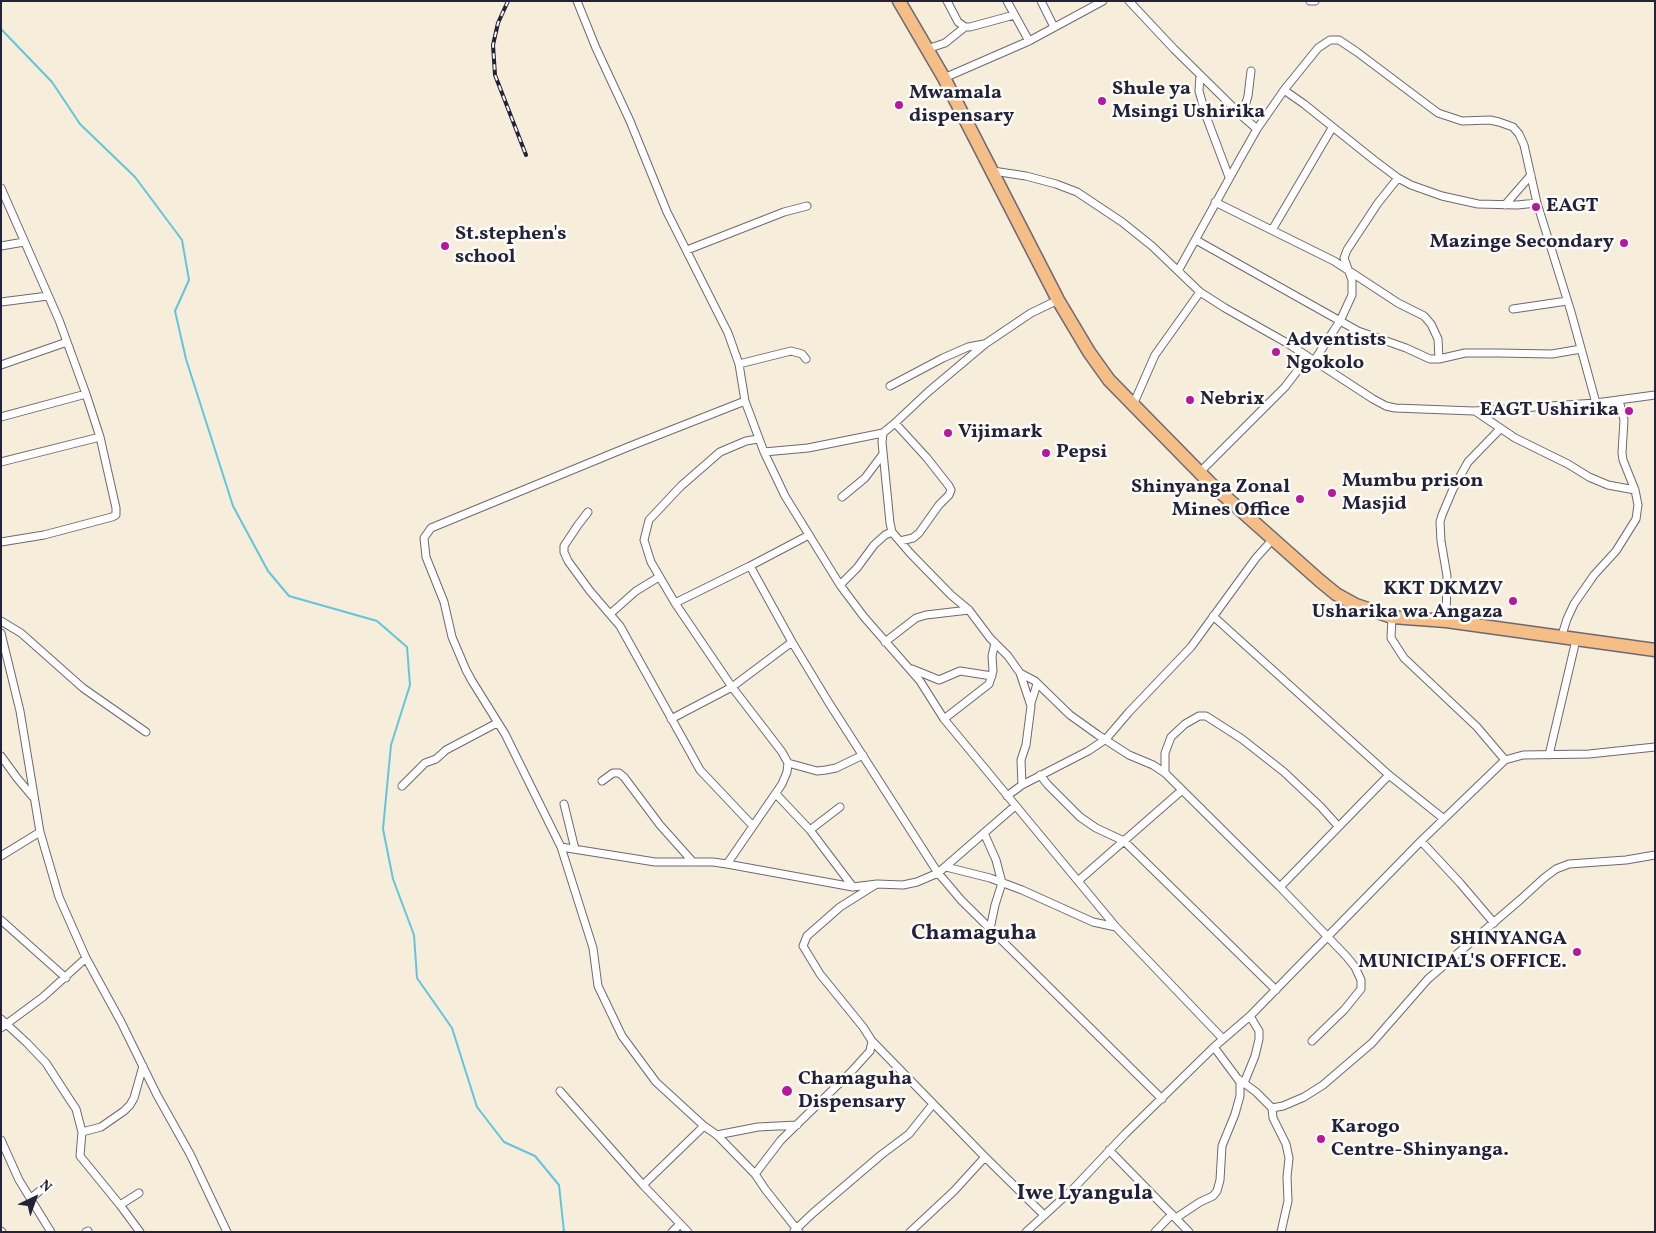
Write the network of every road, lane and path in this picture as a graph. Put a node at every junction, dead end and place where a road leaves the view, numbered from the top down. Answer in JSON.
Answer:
{"nodes":[{"id":1,"x":577,"y":1,"type":"edge"},
{"id":2,"x":899,"y":1,"type":"edge"},
{"id":3,"x":947,"y":1,"type":"edge"},
{"id":4,"x":1007,"y":1,"type":"edge"},
{"id":5,"x":1041,"y":1,"type":"edge"},
{"id":6,"x":1129,"y":1,"type":"edge"},
{"id":7,"x":1310,"y":1,"type":"edge"},
{"id":8,"x":1315,"y":1,"type":"edge"},
{"id":9,"x":1098,"y":2,"type":"edge"},
{"id":10,"x":1014,"y":14,"type":"junction"},
{"id":11,"x":965,"y":27,"type":"junction"},
{"id":12,"x":1054,"y":27,"type":"junction"},
{"id":13,"x":1029,"y":41,"type":"junction"},
{"id":14,"x":927,"y":49,"type":"junction"},
{"id":15,"x":1251,"y":71,"type":"dead end"},
{"id":16,"x":1200,"y":75,"type":"junction"},
{"id":17,"x":944,"y":78,"type":"junction"},
{"id":18,"x":1284,"y":90,"type":"junction"},
{"id":19,"x":1242,"y":116,"type":"junction"},
{"id":20,"x":1332,"y":128,"type":"junction"},
{"id":21,"x":1257,"y":129,"type":"junction"},
{"id":22,"x":993,"y":171,"type":"junction"},
{"id":23,"x":1530,"y":175,"type":"junction"},
{"id":24,"x":1229,"y":177,"type":"junction"},
{"id":25,"x":1398,"y":178,"type":"junction"},
{"id":26,"x":1,"y":188,"type":"edge"},
{"id":27,"x":1216,"y":202,"type":"junction"},
{"id":28,"x":1537,"y":203,"type":"junction"},
{"id":29,"x":1505,"y":204,"type":"junction"},
{"id":30,"x":807,"y":206,"type":"dead end"},
{"id":31,"x":1272,"y":230,"type":"junction"},
{"id":32,"x":1196,"y":240,"type":"junction"},
{"id":33,"x":24,"y":242,"type":"junction"},
{"id":34,"x":1,"y":246,"type":"edge"},
{"id":35,"x":687,"y":250,"type":"junction"},
{"id":36,"x":1178,"y":271,"type":"junction"},
{"id":37,"x":1350,"y":272,"type":"junction"},
{"id":38,"x":1200,"y":292,"type":"junction"},
{"id":39,"x":48,"y":296,"type":"junction"},
{"id":40,"x":1058,"y":300,"type":"junction"},
{"id":41,"x":1567,"y":301,"type":"junction"},
{"id":42,"x":1,"y":302,"type":"edge"},
{"id":43,"x":1513,"y":309,"type":"dead end"},
{"id":44,"x":1340,"y":321,"type":"junction"},
{"id":45,"x":67,"y":342,"type":"junction"},
{"id":46,"x":984,"y":344,"type":"junction"},
{"id":47,"x":1581,"y":349,"type":"junction"},
{"id":48,"x":806,"y":359,"type":"dead end"},
{"id":49,"x":1311,"y":359,"type":"junction"},
{"id":50,"x":1439,"y":359,"type":"junction"},
{"id":51,"x":739,"y":364,"type":"junction"},
{"id":52,"x":1,"y":365,"type":"edge"},
{"id":53,"x":890,"y":386,"type":"dead end"},
{"id":54,"x":86,"y":394,"type":"junction"},
{"id":55,"x":1655,"y":395,"type":"edge"},
{"id":56,"x":1619,"y":400,"type":"junction"},
{"id":57,"x":745,"y":401,"type":"junction"},
{"id":58,"x":1596,"y":402,"type":"junction"},
{"id":59,"x":1133,"y":405,"type":"junction"},
{"id":60,"x":1474,"y":411,"type":"junction"},
{"id":61,"x":1,"y":416,"type":"edge"},
{"id":62,"x":895,"y":424,"type":"junction"},
{"id":63,"x":1500,"y":429,"type":"junction"},
{"id":64,"x":883,"y":433,"type":"junction"},
{"id":65,"x":100,"y":437,"type":"junction"},
{"id":66,"x":758,"y":439,"type":"junction"},
{"id":67,"x":764,"y":452,"type":"junction"},
{"id":68,"x":883,"y":454,"type":"junction"},
{"id":69,"x":1,"y":462,"type":"edge"},
{"id":70,"x":1200,"y":472,"type":"junction"},
{"id":71,"x":1635,"y":490,"type":"junction"},
{"id":72,"x":842,"y":497,"type":"dead end"},
{"id":73,"x":588,"y":512,"type":"dead end"},
{"id":74,"x":892,"y":532,"type":"junction"},
{"id":75,"x":809,"y":535,"type":"junction"},
{"id":76,"x":1273,"y":539,"type":"junction"},
{"id":77,"x":900,"y":541,"type":"junction"},
{"id":78,"x":1,"y":542,"type":"edge"},
{"id":79,"x":750,"y":566,"type":"junction"},
{"id":80,"x":659,"y":577,"type":"junction"},
{"id":81,"x":840,"y":584,"type":"junction"},
{"id":82,"x":675,"y":603,"type":"junction"},
{"id":83,"x":969,"y":610,"type":"junction"},
{"id":84,"x":610,"y":614,"type":"junction"},
{"id":85,"x":1213,"y":616,"type":"junction"},
{"id":86,"x":1392,"y":617,"type":"junction"},
{"id":87,"x":1,"y":621,"type":"edge"},
{"id":88,"x":1446,"y":621,"type":"junction"},
{"id":89,"x":1,"y":633,"type":"edge"},
{"id":90,"x":1561,"y":638,"type":"junction"},
{"id":91,"x":1576,"y":640,"type":"junction"},
{"id":92,"x":792,"y":642,"type":"junction"},
{"id":93,"x":885,"y":642,"type":"junction"},
{"id":94,"x":995,"y":643,"type":"junction"},
{"id":95,"x":1655,"y":650,"type":"edge"},
{"id":96,"x":908,"y":667,"type":"junction"},
{"id":97,"x":1020,"y":673,"type":"junction"},
{"id":98,"x":992,"y":676,"type":"junction"},
{"id":99,"x":1037,"y":684,"type":"junction"},
{"id":100,"x":732,"y":687,"type":"junction"},
{"id":101,"x":1031,"y":703,"type":"junction"},
{"id":102,"x":671,"y":719,"type":"junction"},
{"id":103,"x":944,"y":719,"type":"junction"},
{"id":104,"x":498,"y":723,"type":"junction"},
{"id":105,"x":146,"y":732,"type":"dead end"},
{"id":106,"x":1106,"y":739,"type":"junction"},
{"id":107,"x":1655,"y":747,"type":"edge"},
{"id":108,"x":863,"y":755,"type":"junction"},
{"id":109,"x":1549,"y":755,"type":"junction"},
{"id":110,"x":1,"y":756,"type":"edge"},
{"id":111,"x":1505,"y":760,"type":"junction"},
{"id":112,"x":788,"y":763,"type":"junction"},
{"id":113,"x":1165,"y":773,"type":"junction"},
{"id":114,"x":1040,"y":775,"type":"junction"},
{"id":115,"x":1389,"y":775,"type":"junction"},
{"id":116,"x":602,"y":781,"type":"dead end"},
{"id":117,"x":1022,"y":785,"type":"junction"},
{"id":118,"x":402,"y":786,"type":"dead end"},
{"id":119,"x":1182,"y":791,"type":"junction"},
{"id":120,"x":776,"y":794,"type":"junction"},
{"id":121,"x":1007,"y":796,"type":"junction"},
{"id":122,"x":34,"y":798,"type":"junction"},
{"id":123,"x":564,"y":804,"type":"dead end"},
{"id":124,"x":1015,"y":806,"type":"junction"},
{"id":125,"x":840,"y":807,"type":"dead end"},
{"id":126,"x":1444,"y":819,"type":"junction"},
{"id":127,"x":752,"y":825,"type":"junction"},
{"id":128,"x":1338,"y":826,"type":"junction"},
{"id":129,"x":810,"y":830,"type":"junction"},
{"id":130,"x":40,"y":832,"type":"junction"},
{"id":131,"x":984,"y":834,"type":"junction"},
{"id":132,"x":1124,"y":840,"type":"junction"},
{"id":133,"x":1421,"y":841,"type":"junction"},
{"id":134,"x":560,"y":847,"type":"junction"},
{"id":135,"x":575,"y":849,"type":"junction"},
{"id":136,"x":1655,"y":855,"type":"edge"},
{"id":137,"x":1,"y":856,"type":"edge"},
{"id":138,"x":692,"y":862,"type":"junction"},
{"id":139,"x":727,"y":864,"type":"junction"},
{"id":140,"x":946,"y":867,"type":"junction"},
{"id":141,"x":938,"y":873,"type":"junction"},
{"id":142,"x":1078,"y":882,"type":"junction"},
{"id":143,"x":877,"y":884,"type":"junction"},
{"id":144,"x":1002,"y":884,"type":"junction"},
{"id":145,"x":853,"y":887,"type":"junction"},
{"id":146,"x":1280,"y":887,"type":"junction"},
{"id":147,"x":1,"y":920,"type":"edge"},
{"id":148,"x":1494,"y":923,"type":"junction"},
{"id":149,"x":1116,"y":927,"type":"junction"},
{"id":150,"x":990,"y":929,"type":"junction"},
{"id":151,"x":1328,"y":937,"type":"junction"},
{"id":152,"x":86,"y":958,"type":"junction"},
{"id":153,"x":66,"y":978,"type":"junction"},
{"id":154,"x":1276,"y":990,"type":"junction"},
{"id":155,"x":1250,"y":1016,"type":"junction"},
{"id":156,"x":1,"y":1019,"type":"edge"},
{"id":157,"x":8,"y":1024,"type":"junction"},
{"id":158,"x":1,"y":1028,"type":"edge"},
{"id":159,"x":1223,"y":1039,"type":"junction"},
{"id":160,"x":872,"y":1041,"type":"junction"},
{"id":161,"x":1312,"y":1041,"type":"dead end"},
{"id":162,"x":1214,"y":1047,"type":"junction"},
{"id":163,"x":143,"y":1066,"type":"junction"},
{"id":164,"x":1237,"y":1078,"type":"junction"},
{"id":165,"x":1244,"y":1083,"type":"junction"},
{"id":166,"x":560,"y":1091,"type":"dead end"},
{"id":167,"x":1162,"y":1099,"type":"junction"},
{"id":168,"x":933,"y":1104,"type":"junction"},
{"id":169,"x":1272,"y":1108,"type":"junction"},
{"id":170,"x":797,"y":1125,"type":"junction"},
{"id":171,"x":704,"y":1126,"type":"junction"},
{"id":172,"x":82,"y":1132,"type":"junction"},
{"id":173,"x":717,"y":1135,"type":"junction"},
{"id":174,"x":1,"y":1140,"type":"edge"},
{"id":175,"x":1109,"y":1150,"type":"junction"},
{"id":176,"x":985,"y":1157,"type":"junction"},
{"id":177,"x":755,"y":1174,"type":"junction"},
{"id":178,"x":47,"y":1185,"type":"dead end"},
{"id":179,"x":643,"y":1185,"type":"junction"},
{"id":180,"x":139,"y":1193,"type":"dead end"},
{"id":181,"x":31,"y":1198,"type":"junction"},
{"id":182,"x":120,"y":1204,"type":"junction"},
{"id":183,"x":1044,"y":1215,"type":"junction"},
{"id":184,"x":1174,"y":1216,"type":"junction"},
{"id":185,"x":680,"y":1224,"type":"junction"},
{"id":186,"x":797,"y":1231,"type":"edge"},
{"id":187,"x":51,"y":1232,"type":"edge"},
{"id":188,"x":140,"y":1232,"type":"edge"},
{"id":189,"x":227,"y":1232,"type":"edge"},
{"id":190,"x":672,"y":1232,"type":"edge"},
{"id":191,"x":688,"y":1232,"type":"edge"},
{"id":192,"x":910,"y":1232,"type":"edge"},
{"id":193,"x":1026,"y":1232,"type":"edge"},
{"id":194,"x":1154,"y":1232,"type":"edge"},
{"id":195,"x":1189,"y":1232,"type":"edge"},
{"id":196,"x":1281,"y":1232,"type":"edge"}],
"edges":[{"from":1,"to":35,"type":"street"},
{"from":2,"to":14,"type":"highway"},
{"from":3,"to":11,"type":"street"},
{"from":4,"to":10,"type":"street"},
{"from":5,"to":12,"type":"street"},
{"from":6,"to":16,"type":"street"},
{"from":7,"to":8,"type":"street"},
{"from":9,"to":12,"type":"street"},
{"from":10,"to":11,"type":"street"},
{"from":10,"to":13,"type":"street"},
{"from":11,"to":14,"type":"street"},
{"from":12,"to":13,"type":"street"},
{"from":13,"to":17,"type":"street"},
{"from":14,"to":17,"type":"highway"},
{"from":15,"to":19,"type":"street"},
{"from":16,"to":19,"type":"street"},
{"from":16,"to":24,"type":"street"},
{"from":17,"to":22,"type":"highway"},
{"from":18,"to":20,"type":"street"},
{"from":18,"to":21,"type":"street"},
{"from":18,"to":23,"type":"street"},
{"from":19,"to":21,"type":"street"},
{"from":20,"to":25,"type":"street"},
{"from":20,"to":31,"type":"street"},
{"from":21,"to":24,"type":"street"},
{"from":22,"to":36,"type":"street"},
{"from":22,"to":40,"type":"highway"},
{"from":23,"to":28,"type":"street"},
{"from":23,"to":29,"type":"street"},
{"from":24,"to":27,"type":"street"},
{"from":25,"to":29,"type":"street"},
{"from":25,"to":37,"type":"street"},
{"from":26,"to":33,"type":"street"},
{"from":27,"to":31,"type":"street"},
{"from":27,"to":32,"type":"street"},
{"from":28,"to":29,"type":"street"},
{"from":28,"to":41,"type":"street"},
{"from":30,"to":35,"type":"street"},
{"from":31,"to":37,"type":"street"},
{"from":32,"to":36,"type":"street"},
{"from":32,"to":44,"type":"street"},
{"from":33,"to":34,"type":"street"},
{"from":33,"to":39,"type":"street"},
{"from":35,"to":51,"type":"street"},
{"from":36,"to":38,"type":"street"},
{"from":37,"to":44,"type":"street"},
{"from":37,"to":50,"type":"street"},
{"from":38,"to":49,"type":"street"},
{"from":38,"to":59,"type":"street"},
{"from":39,"to":42,"type":"street"},
{"from":39,"to":45,"type":"street"},
{"from":40,"to":46,"type":"street"},
{"from":40,"to":59,"type":"highway"},
{"from":41,"to":43,"type":"street"},
{"from":41,"to":47,"type":"street"},
{"from":44,"to":49,"type":"street"},
{"from":44,"to":50,"type":"street"},
{"from":45,"to":52,"type":"street"},
{"from":45,"to":54,"type":"street"},
{"from":46,"to":53,"type":"street"},
{"from":46,"to":62,"type":"street"},
{"from":47,"to":50,"type":"street"},
{"from":47,"to":58,"type":"street"},
{"from":48,"to":51,"type":"street"},
{"from":49,"to":60,"type":"street"},
{"from":49,"to":70,"type":"street"},
{"from":51,"to":57,"type":"street"},
{"from":54,"to":61,"type":"street"},
{"from":54,"to":65,"type":"street"},
{"from":55,"to":56,"type":"street"},
{"from":56,"to":58,"type":"street"},
{"from":56,"to":71,"type":"street"},
{"from":57,"to":66,"type":"street"},
{"from":57,"to":104,"type":"street"},
{"from":58,"to":60,"type":"street"},
{"from":59,"to":70,"type":"highway"},
{"from":60,"to":63,"type":"street"},
{"from":62,"to":64,"type":"street"},
{"from":62,"to":77,"type":"street"},
{"from":63,"to":71,"type":"street"},
{"from":63,"to":88,"type":"street"},
{"from":64,"to":67,"type":"street"},
{"from":64,"to":68,"type":"street"},
{"from":65,"to":69,"type":"street"},
{"from":65,"to":78,"type":"street"},
{"from":66,"to":67,"type":"street"},
{"from":66,"to":80,"type":"street"},
{"from":67,"to":75,"type":"street"},
{"from":68,"to":72,"type":"street"},
{"from":68,"to":74,"type":"street"},
{"from":70,"to":76,"type":"highway"},
{"from":71,"to":90,"type":"street"},
{"from":73,"to":84,"type":"street"},
{"from":74,"to":77,"type":"street"},
{"from":74,"to":81,"type":"street"},
{"from":75,"to":79,"type":"street"},
{"from":75,"to":81,"type":"street"},
{"from":76,"to":85,"type":"street"},
{"from":76,"to":86,"type":"highway"},
{"from":77,"to":83,"type":"street"},
{"from":79,"to":82,"type":"street"},
{"from":79,"to":92,"type":"street"},
{"from":80,"to":82,"type":"street"},
{"from":80,"to":84,"type":"street"},
{"from":81,"to":93,"type":"street"},
{"from":82,"to":100,"type":"street"},
{"from":83,"to":93,"type":"street"},
{"from":83,"to":94,"type":"street"},
{"from":84,"to":102,"type":"street"},
{"from":85,"to":106,"type":"street"},
{"from":85,"to":115,"type":"street"},
{"from":86,"to":88,"type":"highway"},
{"from":86,"to":111,"type":"street"},
{"from":87,"to":105,"type":"street"},
{"from":88,"to":90,"type":"highway"},
{"from":89,"to":122,"type":"street"},
{"from":90,"to":91,"type":"highway"},
{"from":91,"to":95,"type":"highway"},
{"from":91,"to":109,"type":"street"},
{"from":92,"to":100,"type":"street"},
{"from":92,"to":108,"type":"street"},
{"from":93,"to":96,"type":"street"},
{"from":94,"to":97,"type":"street"},
{"from":94,"to":98,"type":"street"},
{"from":96,"to":98,"type":"street"},
{"from":96,"to":103,"type":"street"},
{"from":97,"to":99,"type":"street"},
{"from":97,"to":101,"type":"street"},
{"from":98,"to":103,"type":"street"},
{"from":99,"to":101,"type":"street"},
{"from":99,"to":106,"type":"street"},
{"from":100,"to":102,"type":"street"},
{"from":100,"to":112,"type":"street"},
{"from":101,"to":117,"type":"street"},
{"from":102,"to":127,"type":"street"},
{"from":103,"to":121,"type":"street"},
{"from":104,"to":118,"type":"street"},
{"from":104,"to":134,"type":"street"},
{"from":106,"to":113,"type":"street"},
{"from":106,"to":114,"type":"street"},
{"from":107,"to":109,"type":"street"},
{"from":108,"to":112,"type":"street"},
{"from":108,"to":141,"type":"street"},
{"from":109,"to":111,"type":"street"},
{"from":110,"to":122,"type":"street"},
{"from":111,"to":126,"type":"street"},
{"from":112,"to":120,"type":"street"},
{"from":113,"to":119,"type":"street"},
{"from":113,"to":128,"type":"street"},
{"from":114,"to":117,"type":"street"},
{"from":114,"to":132,"type":"street"},
{"from":115,"to":126,"type":"street"},
{"from":115,"to":128,"type":"street"},
{"from":116,"to":138,"type":"street"},
{"from":117,"to":121,"type":"street"},
{"from":119,"to":132,"type":"street"},
{"from":119,"to":146,"type":"street"},
{"from":120,"to":127,"type":"street"},
{"from":120,"to":129,"type":"street"},
{"from":121,"to":124,"type":"street"},
{"from":122,"to":130,"type":"street"},
{"from":123,"to":135,"type":"street"},
{"from":124,"to":131,"type":"street"},
{"from":124,"to":142,"type":"street"},
{"from":125,"to":129,"type":"street"},
{"from":126,"to":133,"type":"street"},
{"from":127,"to":139,"type":"street"},
{"from":128,"to":146,"type":"street"},
{"from":129,"to":145,"type":"street"},
{"from":130,"to":137,"type":"street"},
{"from":130,"to":152,"type":"street"},
{"from":131,"to":140,"type":"street"},
{"from":131,"to":144,"type":"street"},
{"from":132,"to":142,"type":"street"},
{"from":132,"to":154,"type":"street"},
{"from":133,"to":148,"type":"street"},
{"from":133,"to":151,"type":"street"},
{"from":134,"to":135,"type":"street"},
{"from":134,"to":171,"type":"street"},
{"from":135,"to":138,"type":"street"},
{"from":136,"to":148,"type":"street"},
{"from":138,"to":139,"type":"street"},
{"from":139,"to":145,"type":"street"},
{"from":140,"to":141,"type":"street"},
{"from":140,"to":144,"type":"street"},
{"from":141,"to":143,"type":"street"},
{"from":141,"to":150,"type":"street"},
{"from":142,"to":149,"type":"street"},
{"from":143,"to":145,"type":"street"},
{"from":143,"to":160,"type":"street"},
{"from":144,"to":149,"type":"street"},
{"from":144,"to":150,"type":"street"},
{"from":146,"to":151,"type":"street"},
{"from":147,"to":153,"type":"street"},
{"from":148,"to":169,"type":"street"},
{"from":149,"to":159,"type":"street"},
{"from":150,"to":167,"type":"street"},
{"from":151,"to":154,"type":"street"},
{"from":151,"to":161,"type":"street"},
{"from":152,"to":153,"type":"street"},
{"from":152,"to":163,"type":"street"},
{"from":153,"to":157,"type":"street"},
{"from":154,"to":155,"type":"street"},
{"from":155,"to":159,"type":"street"},
{"from":155,"to":165,"type":"street"},
{"from":156,"to":157,"type":"street"},
{"from":157,"to":158,"type":"street"},
{"from":157,"to":172,"type":"street"},
{"from":159,"to":162,"type":"street"},
{"from":160,"to":168,"type":"street"},
{"from":160,"to":170,"type":"street"},
{"from":162,"to":164,"type":"street"},
{"from":162,"to":167,"type":"street"},
{"from":163,"to":172,"type":"street"},
{"from":163,"to":189,"type":"street"},
{"from":164,"to":165,"type":"street"},
{"from":164,"to":184,"type":"street"},
{"from":165,"to":169,"type":"street"},
{"from":166,"to":179,"type":"street"},
{"from":167,"to":175,"type":"street"},
{"from":168,"to":176,"type":"street"},
{"from":168,"to":186,"type":"street"},
{"from":169,"to":196,"type":"street"},
{"from":170,"to":173,"type":"street"},
{"from":170,"to":177,"type":"street"},
{"from":171,"to":173,"type":"street"},
{"from":171,"to":179,"type":"street"},
{"from":172,"to":182,"type":"street"},
{"from":173,"to":177,"type":"street"},
{"from":174,"to":181,"type":"street"},
{"from":175,"to":183,"type":"street"},
{"from":175,"to":184,"type":"street"},
{"from":176,"to":183,"type":"street"},
{"from":176,"to":192,"type":"street"},
{"from":177,"to":186,"type":"street"},
{"from":178,"to":181,"type":"street"},
{"from":179,"to":185,"type":"street"},
{"from":180,"to":182,"type":"street"},
{"from":181,"to":187,"type":"street"},
{"from":182,"to":188,"type":"street"},
{"from":183,"to":193,"type":"street"},
{"from":184,"to":194,"type":"street"},
{"from":184,"to":195,"type":"street"},
{"from":185,"to":190,"type":"street"},
{"from":185,"to":191,"type":"street"}]}
